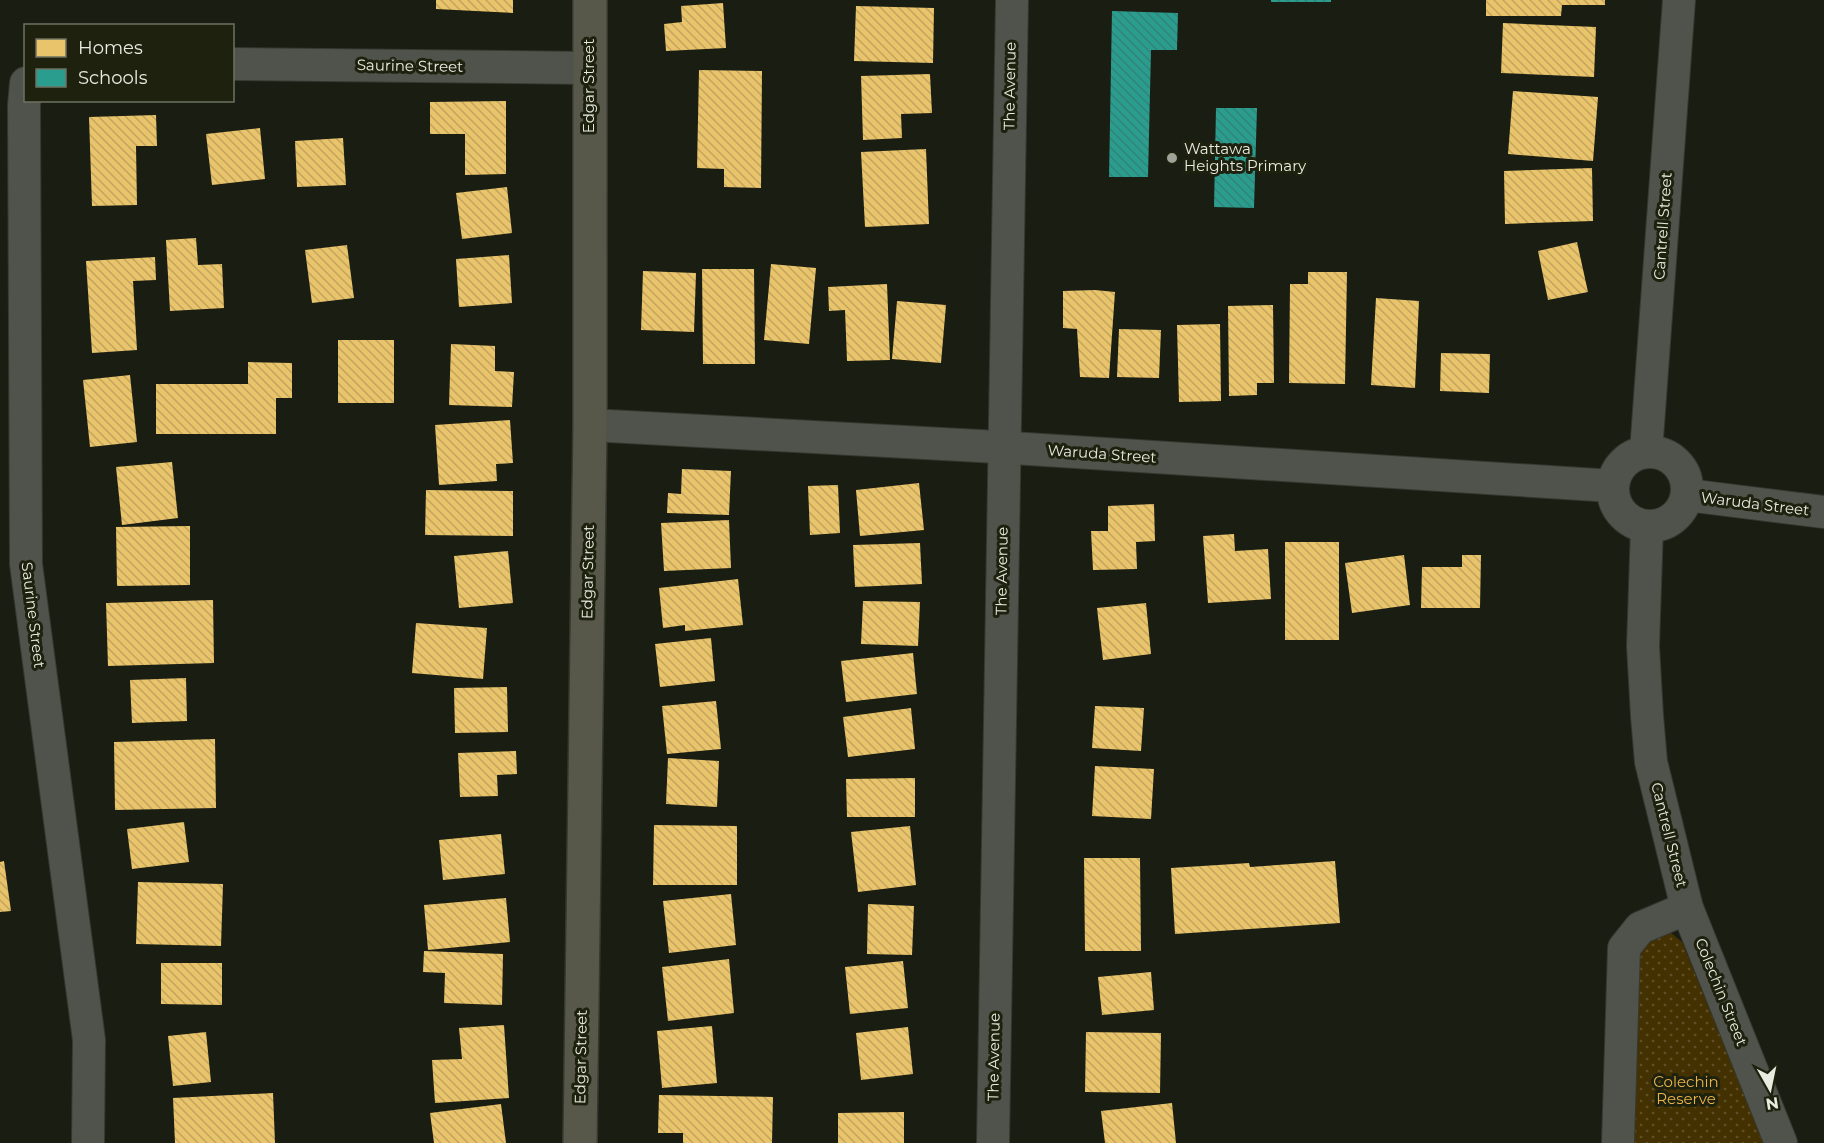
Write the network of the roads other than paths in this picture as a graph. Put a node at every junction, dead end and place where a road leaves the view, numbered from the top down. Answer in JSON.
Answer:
{"nodes":[{"id":1,"x":590,"y":0,"type":"edge"},
{"id":2,"x":1012,"y":0,"type":"edge"},
{"id":3,"x":1679,"y":0,"type":"edge"},
{"id":4,"x":234,"y":64,"type":"edge"},
{"id":5,"x":588,"y":68,"type":"junction"},
{"id":6,"x":25,"y":102,"type":"edge"},
{"id":7,"x":590,"y":424,"type":"junction"},
{"id":8,"x":1004,"y":448,"type":"junction"},
{"id":9,"x":1646,"y":452,"type":"junction"},
{"id":10,"x":1613,"y":486,"type":"junction"},
{"id":11,"x":1687,"y":495,"type":"junction"},
{"id":12,"x":1824,"y":512,"type":"edge"},
{"id":13,"x":1647,"y":525,"type":"junction"},
{"id":14,"x":1687,"y":908,"type":"junction"},
{"id":15,"x":88,"y":1143,"type":"edge"},
{"id":16,"x":580,"y":1143,"type":"edge"},
{"id":17,"x":993,"y":1143,"type":"edge"},
{"id":18,"x":1618,"y":1143,"type":"edge"},
{"id":19,"x":1781,"y":1143,"type":"edge"}],
"edges":[{"from":1,"to":5,"type":"main road","name":"Edgar Street"},
{"from":2,"to":8,"type":"street","name":"The Avenue"},
{"from":3,"to":9,"type":"street","name":"Cantrell Street"},
{"from":4,"to":5,"type":"street","name":"Saurine Street"},
{"from":5,"to":7,"type":"main road","name":"Edgar Street"},
{"from":6,"to":15,"type":"street","name":"Saurine Street"},
{"from":7,"to":8,"type":"street","name":"Waruda Street"},
{"from":7,"to":16,"type":"main road","name":"Edgar Street"},
{"from":8,"to":10,"type":"street","name":"Waruda Street"},
{"from":8,"to":17,"type":"street","name":"The Avenue"},
{"from":9,"to":10,"type":"street"},
{"from":9,"to":11,"type":"street"},
{"from":10,"to":13,"type":"street"},
{"from":11,"to":12,"type":"street","name":"Waruda Street"},
{"from":11,"to":13,"type":"street"},
{"from":13,"to":14,"type":"street","name":"Cantrell Street"},
{"from":14,"to":18,"type":"street","name":"Cantrell Street"},
{"from":14,"to":19,"type":"street","name":"Colechin Street"}]}
